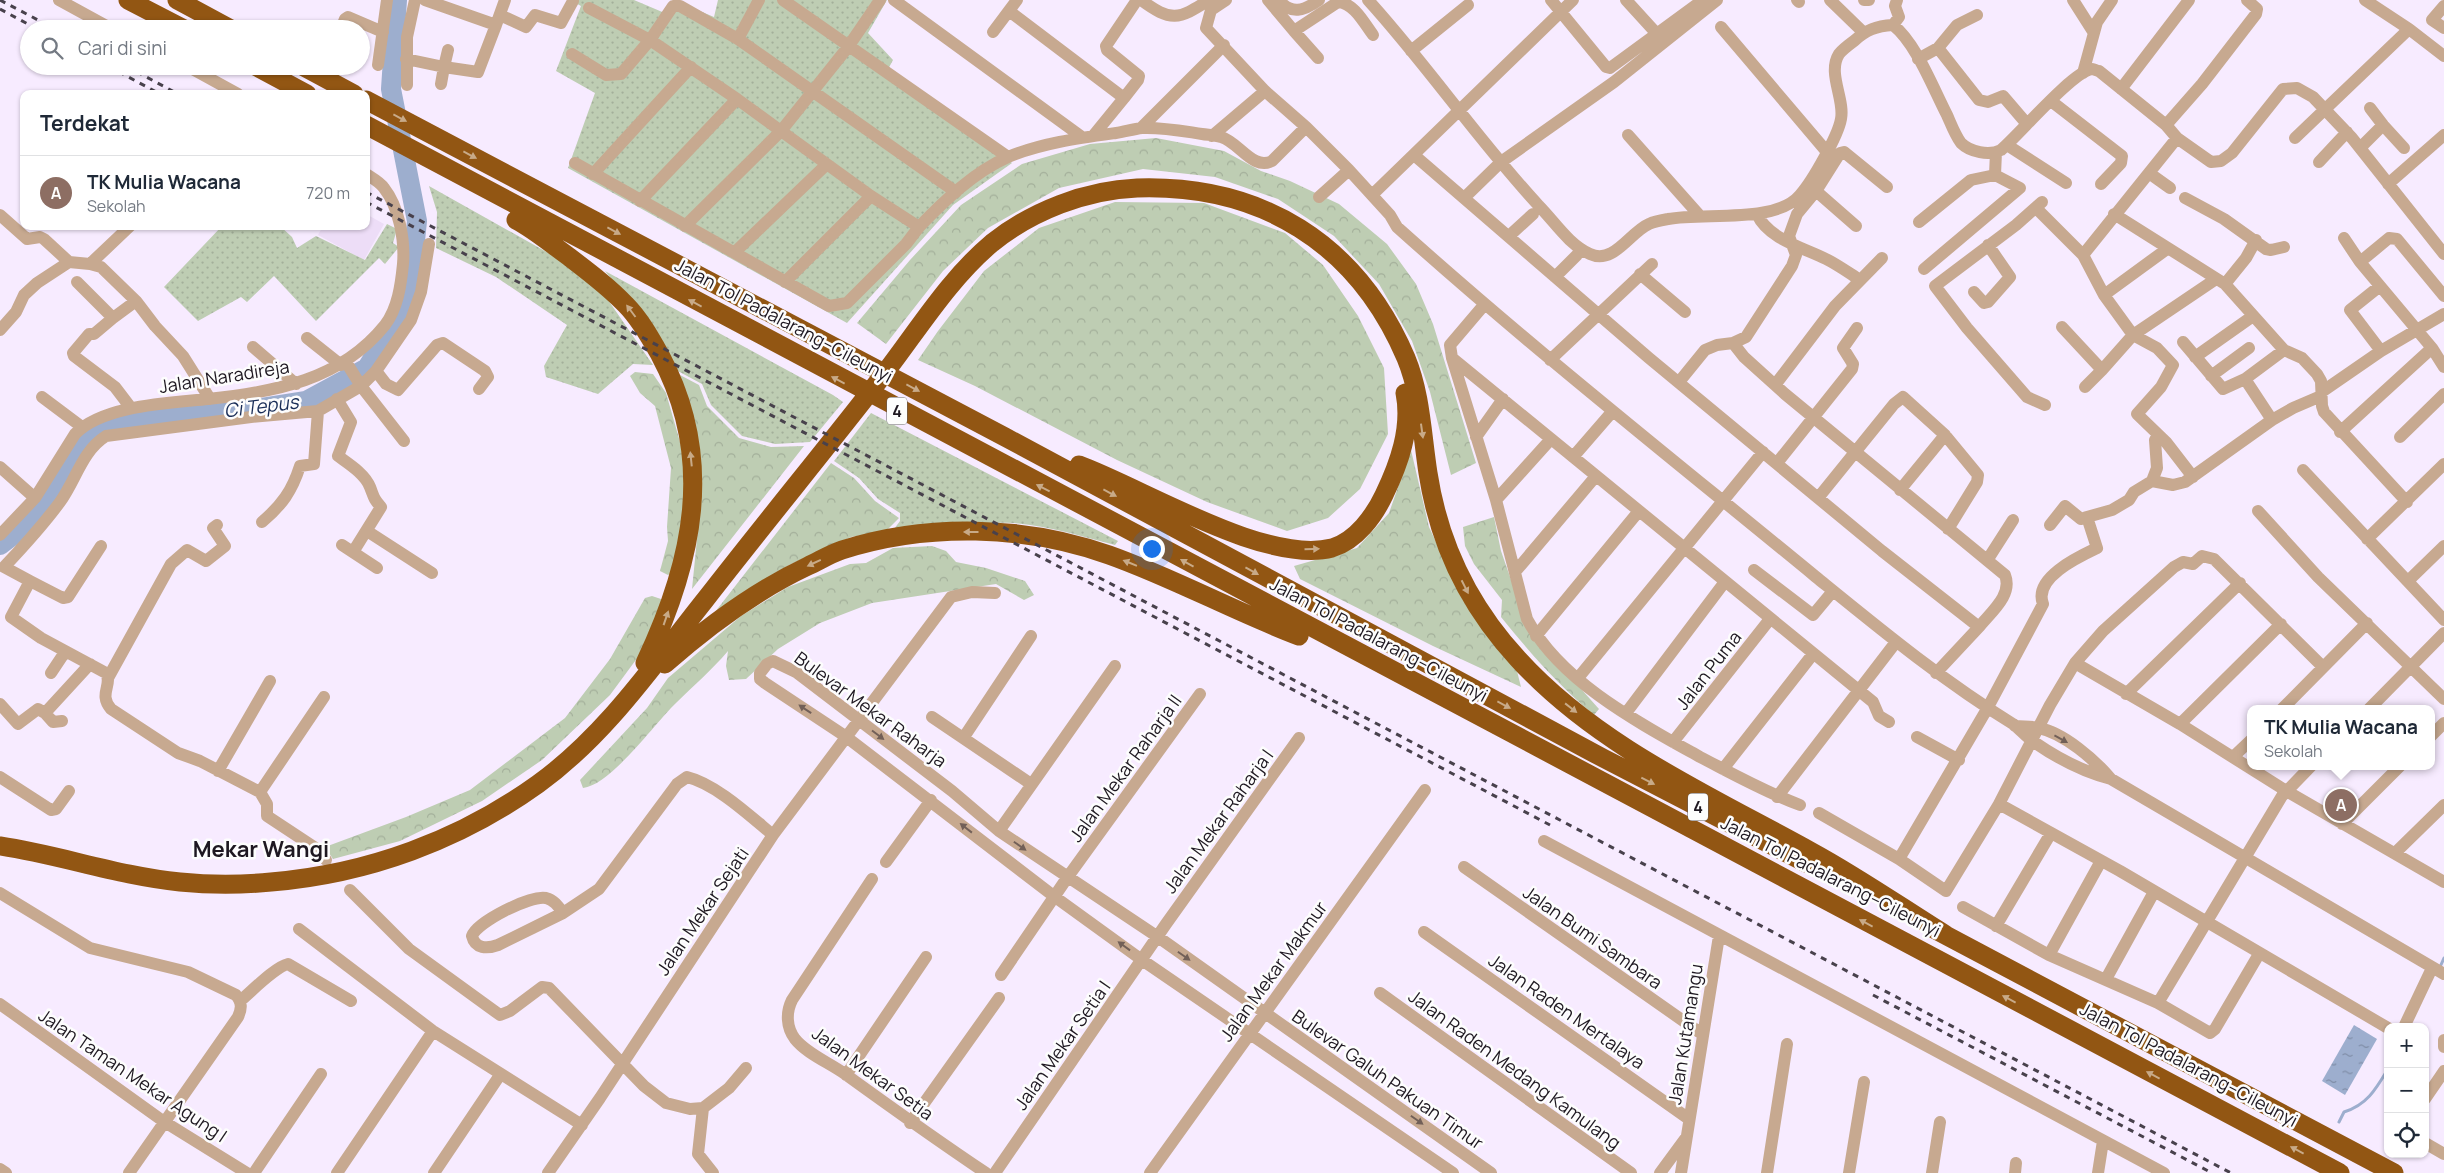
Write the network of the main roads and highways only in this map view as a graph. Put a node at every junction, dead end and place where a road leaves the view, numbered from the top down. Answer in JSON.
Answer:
{"nodes":[{"id":1,"x":128,"y":0,"type":"edge"},
{"id":2,"x":177,"y":0,"type":"edge"},
{"id":3,"x":167,"y":20,"type":"edge"},
{"id":4,"x":214,"y":20,"type":"edge"},
{"id":5,"x":261,"y":75,"type":"edge"},
{"id":6,"x":272,"y":75,"type":"edge"},
{"id":7,"x":319,"y":75,"type":"edge"},
{"id":8,"x":280,"y":90,"type":"edge"},
{"id":9,"x":300,"y":90,"type":"edge"},
{"id":10,"x":347,"y":90,"type":"edge"},
{"id":11,"x":370,"y":103,"type":"edge"},
{"id":12,"x":370,"y":129,"type":"edge"},
{"id":13,"x":370,"y":141,"type":"edge"},
{"id":14,"x":426,"y":164,"type":"junction"},
{"id":15,"x":1394,"y":335,"type":"junction"},
{"id":16,"x":1005,"y":437,"type":"junction"},
{"id":17,"x":1368,"y":662,"type":"junction"},
{"id":18,"x":631,"y":694,"type":"junction"},
{"id":19,"x":0,"y":837,"type":"edge"},
{"id":20,"x":0,"y":846,"type":"edge"},
{"id":21,"x":28,"y":850,"type":"junction"},
{"id":22,"x":1946,"y":935,"type":"junction"},
{"id":23,"x":2340,"y":1173,"type":"edge"},
{"id":24,"x":2394,"y":1173,"type":"edge"}],
"edges":[{"from":1,"to":3,"type":"highway"},
{"from":2,"to":4,"type":"highway"},
{"from":5,"to":8,"type":"highway"},
{"from":6,"to":9,"type":"highway"},
{"from":7,"to":10,"type":"highway"},
{"from":11,"to":16,"type":"highway","name":"Jalan Tol Padalarang–Cileunyi","number":"4","one_way":true},
{"from":12,"to":14,"type":"highway","name":"Jalan Tol Padalarang–Cileunyi","number":"4"},
{"from":13,"to":14,"type":"highway"},
{"from":17,"to":14,"type":"highway","name":"Jalan Tol Padalarang–Cileunyi","number":"4","one_way":true},
{"from":18,"to":14,"type":"highway","one_way":true},
{"from":16,"to":15,"type":"highway","one_way":true},
{"from":15,"to":18,"type":"highway"},
{"from":15,"to":22,"type":"highway","one_way":true},
{"from":16,"to":22,"type":"highway","name":"Jalan Tol Padalarang–Cileunyi","number":"4","one_way":true},
{"from":17,"to":18,"type":"highway","one_way":true},
{"from":23,"to":17,"type":"highway","name":"Jalan Tol Padalarang–Cileunyi","number":"4","one_way":true},
{"from":18,"to":21,"type":"highway"},
{"from":19,"to":21,"type":"highway"},
{"from":20,"to":21,"type":"highway"},
{"from":22,"to":24,"type":"highway","name":"Jalan Tol Padalarang–Cileunyi","number":"4"}]}
